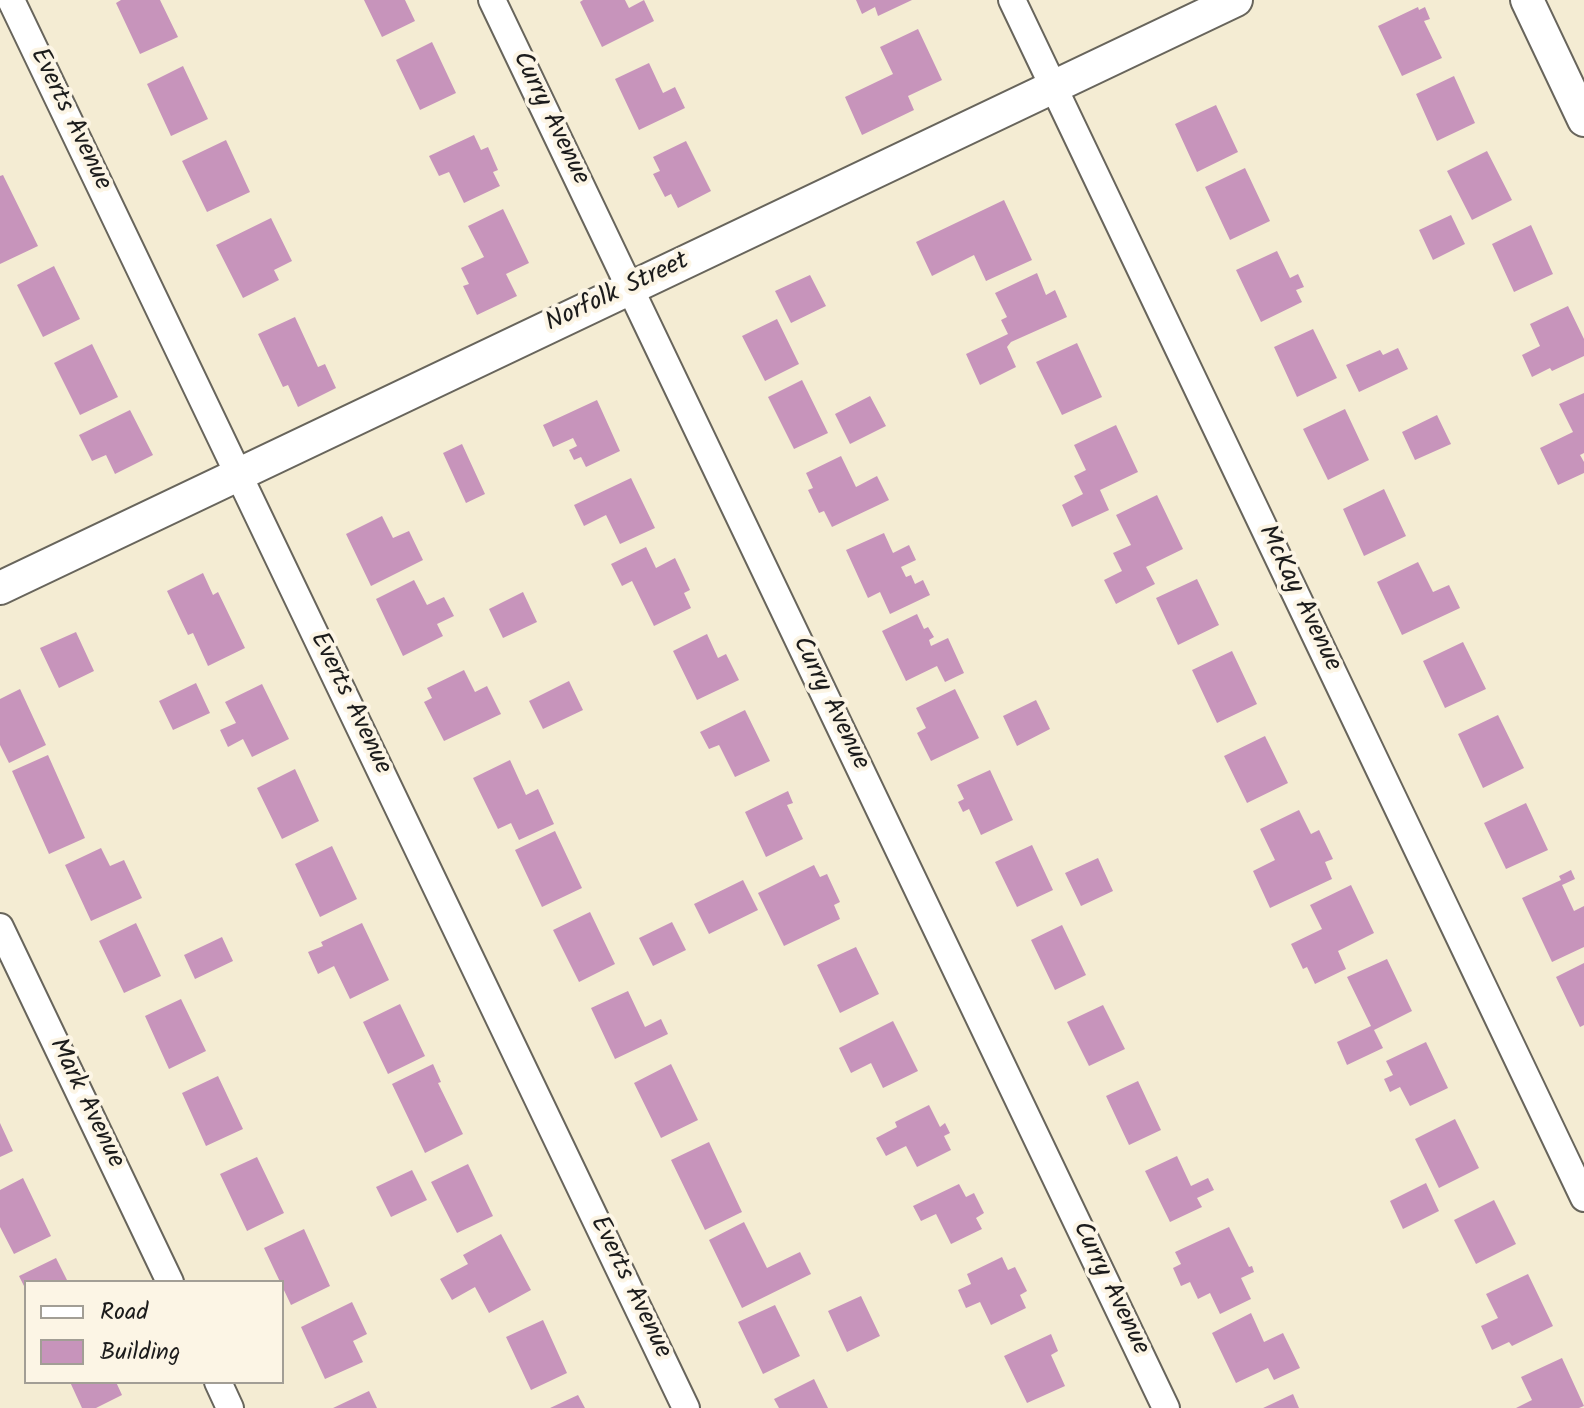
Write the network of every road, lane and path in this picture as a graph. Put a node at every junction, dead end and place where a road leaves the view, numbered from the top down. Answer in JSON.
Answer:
{"nodes":[{"id":1,"x":11,"y":0,"type":"edge"},
{"id":2,"x":492,"y":0,"type":"edge"},
{"id":3,"x":1012,"y":0,"type":"edge"},
{"id":4,"x":1236,"y":0,"type":"edge"},
{"id":5,"x":1527,"y":0,"type":"edge"},
{"id":6,"x":1053,"y":87,"type":"junction"},
{"id":7,"x":1584,"y":120,"type":"edge"},
{"id":8,"x":630,"y":288,"type":"junction"},
{"id":9,"x":239,"y":474,"type":"junction"},
{"id":10,"x":0,"y":588,"type":"edge"},
{"id":11,"x":0,"y":927,"type":"edge"},
{"id":12,"x":1584,"y":1198,"type":"edge"},
{"id":13,"x":169,"y":1280,"type":"edge"},
{"id":14,"x":219,"y":1384,"type":"edge"},
{"id":15,"x":230,"y":1408,"type":"edge"},
{"id":16,"x":686,"y":1408,"type":"edge"},
{"id":17,"x":1166,"y":1408,"type":"edge"}],
"edges":[{"from":1,"to":9,"type":"street","name":"Everts Avenue"},
{"from":2,"to":8,"type":"street","name":"Curry Avenue"},
{"from":3,"to":6,"type":"street","name":"McKay Avenue"},
{"from":4,"to":6,"type":"street","name":"Norfolk Street"},
{"from":5,"to":7,"type":"street"},
{"from":6,"to":8,"type":"street","name":"Norfolk Street"},
{"from":6,"to":12,"type":"street","name":"McKay Avenue"},
{"from":8,"to":9,"type":"street","name":"Norfolk Street"},
{"from":8,"to":17,"type":"street","name":"Curry Avenue"},
{"from":9,"to":10,"type":"street","name":"Norfolk Street"},
{"from":9,"to":16,"type":"street","name":"Everts Avenue"},
{"from":11,"to":13,"type":"street","name":"Mark Avenue"},
{"from":14,"to":15,"type":"street"}]}
